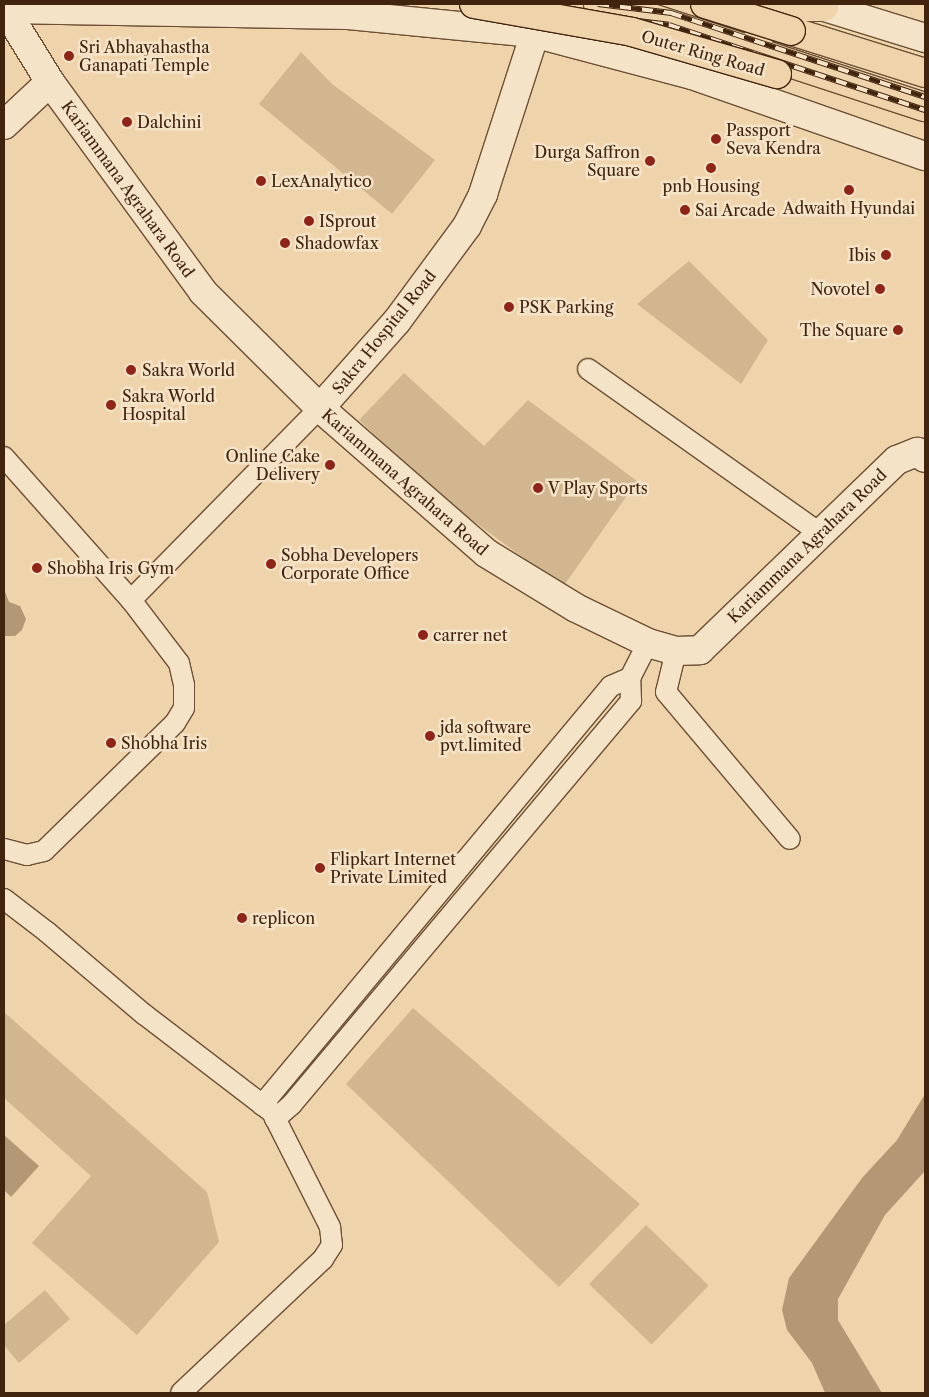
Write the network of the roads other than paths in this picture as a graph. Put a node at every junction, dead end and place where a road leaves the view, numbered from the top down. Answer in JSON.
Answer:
{"nodes":[{"id":1,"x":474,"y":4,"type":"edge"},
{"id":2,"x":545,"y":4,"type":"edge"},
{"id":3,"x":598,"y":4,"type":"edge"},
{"id":4,"x":705,"y":4,"type":"edge"},
{"id":5,"x":726,"y":4,"type":"edge"},
{"id":6,"x":819,"y":5,"type":"edge"},
{"id":7,"x":4,"y":9,"type":"edge"},
{"id":8,"x":366,"y":10,"type":"edge"},
{"id":9,"x":533,"y":33,"type":"junction"},
{"id":10,"x":704,"y":35,"type":"junction"},
{"id":11,"x":925,"y":38,"type":"edge"},
{"id":12,"x":752,"y":50,"type":"junction"},
{"id":13,"x":925,"y":73,"type":"edge"},
{"id":14,"x":692,"y":75,"type":"junction"},
{"id":15,"x":50,"y":82,"type":"junction"},
{"id":16,"x":772,"y":87,"type":"junction"},
{"id":17,"x":925,"y":107,"type":"edge"},
{"id":18,"x":4,"y":125,"type":"edge"},
{"id":19,"x":925,"y":126,"type":"edge"},
{"id":20,"x":925,"y":156,"type":"edge"},
{"id":21,"x":588,"y":369,"type":"dead end"},
{"id":22,"x":320,"y":408,"type":"junction"},
{"id":23,"x":4,"y":457,"type":"edge"},
{"id":24,"x":925,"y":458,"type":"edge"},
{"id":25,"x":820,"y":534,"type":"junction"},
{"id":26,"x":131,"y":600,"type":"junction"},
{"id":27,"x":648,"y":643,"type":"junction"},
{"id":28,"x":676,"y":651,"type":"junction"},
{"id":29,"x":790,"y":839,"type":"dead end"},
{"id":30,"x":4,"y":849,"type":"edge"},
{"id":31,"x":4,"y":900,"type":"edge"},
{"id":32,"x":269,"y":1112,"type":"junction"},
{"id":33,"x":181,"y":1393,"type":"edge"}],
"edges":[{"from":1,"to":16,"type":"highway","name":"Outer Ring Road","bridge":true},
{"from":2,"to":9,"type":"street","name":"Sakra Hospital Road"},
{"from":3,"to":10,"type":"highway"},
{"from":4,"to":13,"type":"highway","bridge":true},
{"from":5,"to":10,"type":"street"},
{"from":6,"to":11,"type":"street"},
{"from":6,"to":12,"type":"highway"},
{"from":7,"to":8,"type":"street"},
{"from":7,"to":15,"type":"street","name":"Kariammana Agrahara Road"},
{"from":8,"to":9,"type":"street"},
{"from":9,"to":14,"type":"street"},
{"from":9,"to":22,"type":"street","name":"Sakra Hospital Road"},
{"from":10,"to":12,"type":"highway"},
{"from":10,"to":14,"type":"street"},
{"from":12,"to":17,"type":"highway"},
{"from":14,"to":16,"type":"street"},
{"from":15,"to":18,"type":"street"},
{"from":15,"to":22,"type":"street","name":"Kariammana Agrahara Road"},
{"from":16,"to":19,"type":"highway","name":"Outer Ring Road"},
{"from":16,"to":20,"type":"street"},
{"from":21,"to":25,"type":"street"},
{"from":22,"to":26,"type":"street","name":"Sakra Hospital Road"},
{"from":22,"to":27,"type":"street","name":"Kariammana Agrahara Road"},
{"from":23,"to":26,"type":"street"},
{"from":24,"to":25,"type":"street","name":"Kariammana Agrahara Road"},
{"from":25,"to":28,"type":"street","name":"Kariammana Agrahara Road"},
{"from":26,"to":30,"type":"street"},
{"from":27,"to":28,"type":"street","name":"Kariammana Agrahara Road"},
{"from":27,"to":32,"type":"street"},
{"from":28,"to":29,"type":"street"},
{"from":31,"to":32,"type":"street"},
{"from":32,"to":33,"type":"street"}]}
